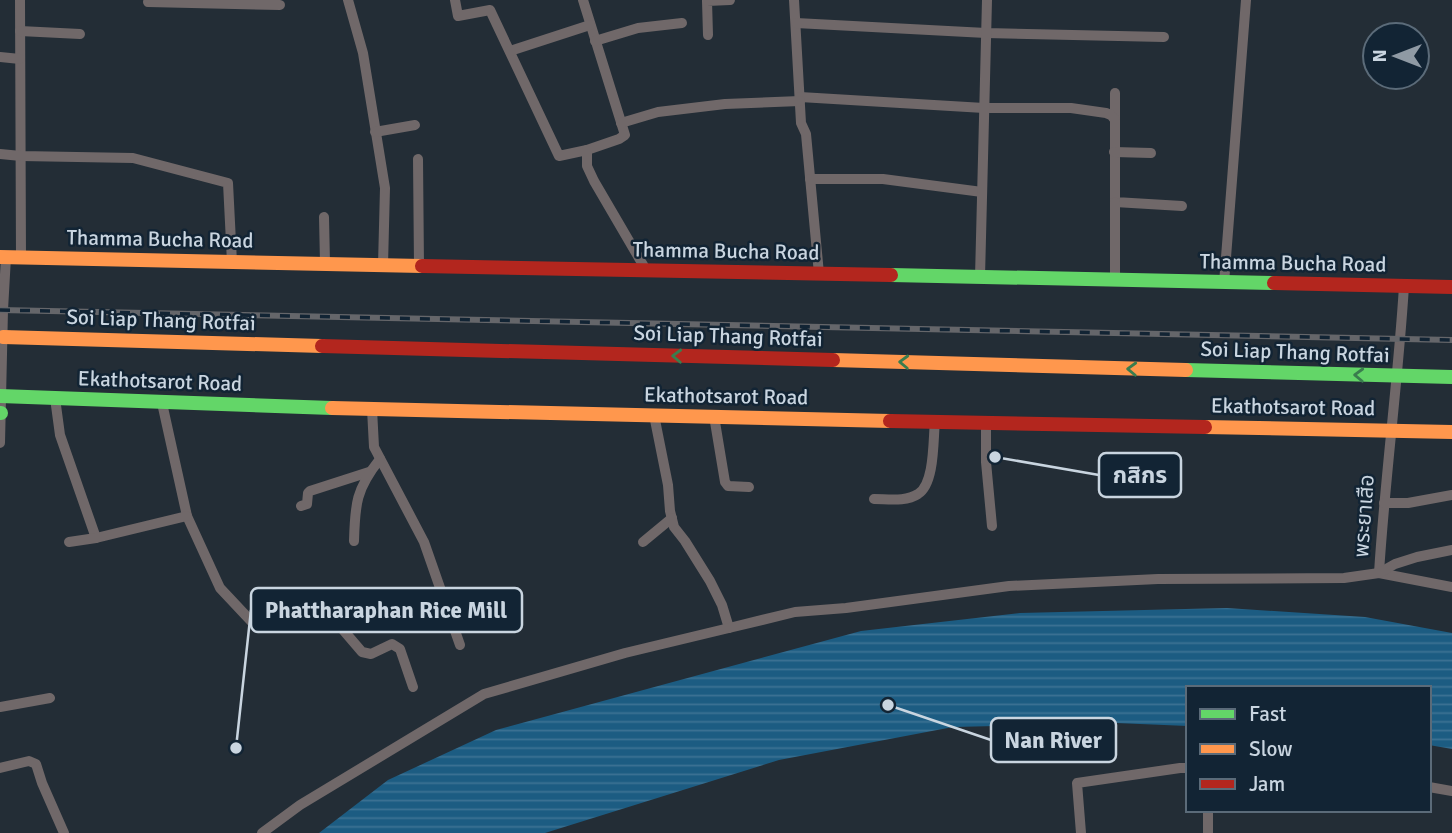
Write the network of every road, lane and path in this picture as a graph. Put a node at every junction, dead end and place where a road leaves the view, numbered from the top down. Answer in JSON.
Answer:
{"nodes":[{"id":1,"x":20,"y":0,"type":"edge"},
{"id":2,"x":348,"y":0,"type":"edge"},
{"id":3,"x":455,"y":0,"type":"edge"},
{"id":4,"x":583,"y":0,"type":"edge"},
{"id":5,"x":730,"y":0,"type":"edge"},
{"id":6,"x":794,"y":0,"type":"edge"},
{"id":7,"x":987,"y":0,"type":"edge"},
{"id":8,"x":1246,"y":0,"type":"edge"},
{"id":9,"x":148,"y":2,"type":"dead end"},
{"id":10,"x":200,"y":2,"type":"edge"},
{"id":11,"x":258,"y":2,"type":"edge"},
{"id":12,"x":280,"y":5,"type":"dead end"},
{"id":13,"x":682,"y":23,"type":"dead end"},
{"id":14,"x":796,"y":23,"type":"junction"},
{"id":15,"x":590,"y":25,"type":"junction"},
{"id":16,"x":20,"y":31,"type":"junction"},
{"id":17,"x":986,"y":33,"type":"junction"},
{"id":18,"x":80,"y":34,"type":"dead end"},
{"id":19,"x":708,"y":35,"type":"dead end"},
{"id":20,"x":1164,"y":37,"type":"dead end"},
{"id":21,"x":595,"y":41,"type":"junction"},
{"id":22,"x":510,"y":51,"type":"junction"},
{"id":23,"x":0,"y":57,"type":"edge"},
{"id":24,"x":20,"y":59,"type":"junction"},
{"id":25,"x":1115,"y":93,"type":"dead end"},
{"id":26,"x":800,"y":99,"type":"junction"},
{"id":27,"x":984,"y":108,"type":"junction"},
{"id":28,"x":1115,"y":120,"type":"junction"},
{"id":29,"x":621,"y":123,"type":"junction"},
{"id":30,"x":415,"y":125,"type":"dead end"},
{"id":31,"x":375,"y":132,"type":"junction"},
{"id":32,"x":587,"y":150,"type":"junction"},
{"id":33,"x":1114,"y":152,"type":"junction"},
{"id":34,"x":1151,"y":153,"type":"dead end"},
{"id":35,"x":0,"y":154,"type":"edge"},
{"id":36,"x":21,"y":156,"type":"junction"},
{"id":37,"x":418,"y":159,"type":"dead end"},
{"id":38,"x":810,"y":178,"type":"junction"},
{"id":39,"x":982,"y":192,"type":"junction"},
{"id":40,"x":1115,"y":202,"type":"junction"},
{"id":41,"x":1182,"y":206,"type":"dead end"},
{"id":42,"x":324,"y":217,"type":"dead end"},
{"id":43,"x":9,"y":257,"type":"edge"},
{"id":44,"x":232,"y":262,"type":"junction"},
{"id":45,"x":325,"y":263,"type":"junction"},
{"id":46,"x":383,"y":265,"type":"junction"},
{"id":47,"x":419,"y":266,"type":"junction"},
{"id":48,"x":646,"y":270,"type":"junction"},
{"id":49,"x":819,"y":274,"type":"junction"},
{"id":50,"x":980,"y":277,"type":"junction"},
{"id":51,"x":1115,"y":281,"type":"junction"},
{"id":52,"x":1223,"y":283,"type":"junction"},
{"id":53,"x":1404,"y":286,"type":"junction"},
{"id":54,"x":1452,"y":287,"type":"edge"},
{"id":55,"x":3,"y":337,"type":"junction"},
{"id":56,"x":1397,"y":376,"type":"junction"},
{"id":57,"x":1452,"y":377,"type":"edge"},
{"id":58,"x":1,"y":396,"type":"edge"},
{"id":59,"x":55,"y":398,"type":"junction"},
{"id":60,"x":163,"y":403,"type":"junction"},
{"id":61,"x":372,"y":409,"type":"junction"},
{"id":62,"x":0,"y":413,"type":"edge"},
{"id":63,"x":654,"y":415,"type":"junction"},
{"id":64,"x":714,"y":416,"type":"junction"},
{"id":65,"x":935,"y":421,"type":"junction"},
{"id":66,"x":986,"y":422,"type":"junction"},
{"id":67,"x":1390,"y":430,"type":"junction"},
{"id":68,"x":1452,"y":432,"type":"edge"},
{"id":69,"x":0,"y":443,"type":"edge"},
{"id":70,"x":380,"y":459,"type":"junction"},
{"id":71,"x":369,"y":472,"type":"junction"},
{"id":72,"x":750,"y":487,"type":"dead end"},
{"id":73,"x":1452,"y":495,"type":"edge"},
{"id":74,"x":874,"y":499,"type":"dead end"},
{"id":75,"x":1384,"y":502,"type":"junction"},
{"id":76,"x":302,"y":506,"type":"dead end"},
{"id":77,"x":187,"y":516,"type":"junction"},
{"id":78,"x":672,"y":517,"type":"junction"},
{"id":79,"x":992,"y":526,"type":"dead end"},
{"id":80,"x":96,"y":538,"type":"junction"},
{"id":81,"x":354,"y":541,"type":"dead end"},
{"id":82,"x":69,"y":542,"type":"dead end"},
{"id":83,"x":643,"y":542,"type":"dead end"},
{"id":84,"x":1452,"y":550,"type":"edge"},
{"id":85,"x":1379,"y":573,"type":"junction"},
{"id":86,"x":1452,"y":587,"type":"edge"},
{"id":87,"x":729,"y":628,"type":"junction"},
{"id":88,"x":460,"y":645,"type":"dead end"},
{"id":89,"x":413,"y":687,"type":"dead end"},
{"id":90,"x":50,"y":698,"type":"dead end"},
{"id":91,"x":0,"y":708,"type":"edge"},
{"id":92,"x":0,"y":768,"type":"edge"},
{"id":93,"x":1186,"y":768,"type":"edge"},
{"id":94,"x":1431,"y":787,"type":"edge"},
{"id":95,"x":1452,"y":791,"type":"edge"},
{"id":96,"x":1208,"y":812,"type":"edge"},
{"id":97,"x":64,"y":833,"type":"edge"},
{"id":98,"x":262,"y":833,"type":"edge"},
{"id":99,"x":1081,"y":833,"type":"edge"},
{"id":100,"x":1208,"y":833,"type":"edge"}],
"edges":[{"from":1,"to":16,"type":"street"},
{"from":2,"to":31,"type":"street"},
{"from":3,"to":22,"type":"street"},
{"from":4,"to":15,"type":"street"},
{"from":5,"to":19,"type":"street"},
{"from":6,"to":14,"type":"street"},
{"from":7,"to":17,"type":"street"},
{"from":8,"to":52,"type":"street"},
{"from":9,"to":10,"type":"street"},
{"from":10,"to":11,"type":"street"},
{"from":11,"to":12,"type":"street"},
{"from":13,"to":21,"type":"street"},
{"from":14,"to":17,"type":"street"},
{"from":14,"to":26,"type":"street"},
{"from":15,"to":21,"type":"street"},
{"from":15,"to":22,"type":"street"},
{"from":16,"to":18,"type":"street"},
{"from":16,"to":24,"type":"street"},
{"from":17,"to":20,"type":"street"},
{"from":17,"to":27,"type":"street"},
{"from":21,"to":29,"type":"street"},
{"from":22,"to":32,"type":"street"},
{"from":23,"to":24,"type":"street"},
{"from":24,"to":36,"type":"street"},
{"from":25,"to":28,"type":"street"},
{"from":26,"to":27,"type":"street"},
{"from":26,"to":29,"type":"street"},
{"from":26,"to":38,"type":"street"},
{"from":27,"to":28,"type":"street"},
{"from":27,"to":39,"type":"street"},
{"from":28,"to":33,"type":"street"},
{"from":29,"to":32,"type":"street"},
{"from":30,"to":31,"type":"street"},
{"from":31,"to":46,"type":"street"},
{"from":32,"to":48,"type":"street"},
{"from":33,"to":34,"type":"street"},
{"from":33,"to":40,"type":"street"},
{"from":35,"to":36,"type":"street"},
{"from":36,"to":43,"type":"street"},
{"from":36,"to":44,"type":"street"},
{"from":37,"to":47,"type":"street"},
{"from":38,"to":39,"type":"street"},
{"from":38,"to":49,"type":"street"},
{"from":39,"to":50,"type":"street"},
{"from":40,"to":41,"type":"street"},
{"from":40,"to":51,"type":"street"},
{"from":42,"to":45,"type":"street"},
{"from":43,"to":44,"type":"main road","name":"Thamma Bucha Road"},
{"from":43,"to":55,"type":"street"},
{"from":44,"to":45,"type":"main road","name":"Thamma Bucha Road"},
{"from":45,"to":46,"type":"main road","name":"Thamma Bucha Road"},
{"from":46,"to":47,"type":"main road","name":"Thamma Bucha Road"},
{"from":47,"to":48,"type":"main road","name":"Thamma Bucha Road"},
{"from":48,"to":49,"type":"main road","name":"Thamma Bucha Road"},
{"from":49,"to":50,"type":"main road","name":"Thamma Bucha Road"},
{"from":50,"to":51,"type":"main road","name":"Thamma Bucha Road"},
{"from":51,"to":52,"type":"main road","name":"Thamma Bucha Road"},
{"from":52,"to":53,"type":"main road","name":"Thamma Bucha Road"},
{"from":53,"to":54,"type":"main road","name":"Thamma Bucha Road"},
{"from":53,"to":56,"type":"street","name":"พระยาเสือ"},
{"from":56,"to":55,"type":"main road","name":"Soi Liap Thang Rotfai","one_way":true},
{"from":55,"to":58,"type":"street"},
{"from":56,"to":57,"type":"main road","name":"Soi Liap Thang Rotfai"},
{"from":56,"to":67,"type":"street","name":"พระยาเสือ"},
{"from":58,"to":59,"type":"main road","name":"Ekathotsarot Road"},
{"from":58,"to":62,"type":"street"},
{"from":59,"to":60,"type":"main road","name":"Ekathotsarot Road"},
{"from":59,"to":80,"type":"street"},
{"from":60,"to":61,"type":"main road","name":"Ekathotsarot Road"},
{"from":60,"to":77,"type":"street"},
{"from":61,"to":63,"type":"main road","name":"Ekathotsarot Road"},
{"from":61,"to":70,"type":"street"},
{"from":62,"to":69,"type":"street"},
{"from":63,"to":64,"type":"main road","name":"Ekathotsarot Road"},
{"from":63,"to":78,"type":"street"},
{"from":64,"to":65,"type":"main road","name":"Ekathotsarot Road"},
{"from":64,"to":72,"type":"street"},
{"from":65,"to":66,"type":"main road","name":"Ekathotsarot Road"},
{"from":65,"to":74,"type":"street"},
{"from":66,"to":67,"type":"main road","name":"Ekathotsarot Road"},
{"from":66,"to":79,"type":"street"},
{"from":67,"to":68,"type":"main road","name":"Ekathotsarot Road"},
{"from":67,"to":75,"type":"street","name":"พระยาเสือ"},
{"from":70,"to":71,"type":"street"},
{"from":70,"to":88,"type":"street"},
{"from":71,"to":76,"type":"street"},
{"from":71,"to":81,"type":"street"},
{"from":73,"to":75,"type":"street"},
{"from":75,"to":85,"type":"street","name":"พระยาเสือ"},
{"from":77,"to":80,"type":"street"},
{"from":77,"to":89,"type":"street"},
{"from":78,"to":83,"type":"street"},
{"from":78,"to":87,"type":"street"},
{"from":80,"to":82,"type":"street"},
{"from":84,"to":85,"type":"street"},
{"from":85,"to":86,"type":"street","name":"พระยาเสือ"},
{"from":85,"to":87,"type":"street"},
{"from":87,"to":98,"type":"street"},
{"from":90,"to":91,"type":"street"},
{"from":92,"to":97,"type":"street"},
{"from":93,"to":99,"type":"street"},
{"from":94,"to":95,"type":"street"},
{"from":96,"to":100,"type":"street"}]}
